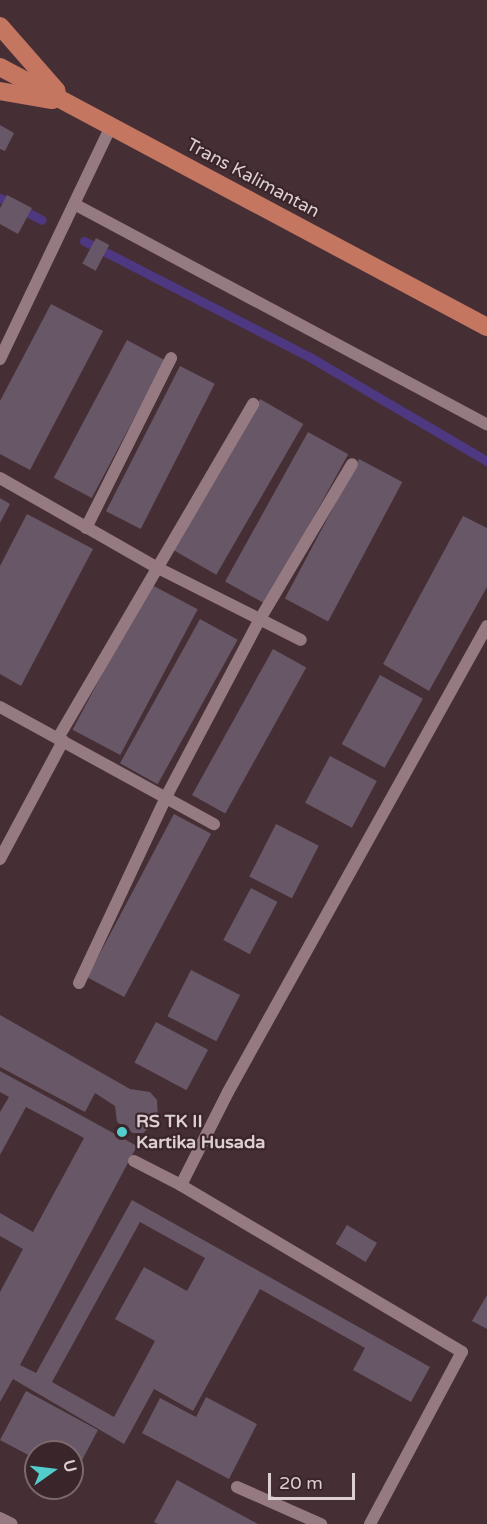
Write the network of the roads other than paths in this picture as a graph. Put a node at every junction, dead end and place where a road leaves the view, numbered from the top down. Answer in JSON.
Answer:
{"nodes":[{"id":1,"x":0,"y":26,"type":"edge"},
{"id":2,"x":0,"y":67,"type":"edge"},
{"id":3,"x":0,"y":91,"type":"edge"},
{"id":4,"x":69,"y":103,"type":"junction"},
{"id":5,"x":111,"y":126,"type":"junction"},
{"id":6,"x":76,"y":205,"type":"junction"},
{"id":7,"x":487,"y":327,"type":"edge"},
{"id":8,"x":171,"y":358,"type":"dead end"},
{"id":9,"x":0,"y":359,"type":"edge"},
{"id":10,"x":253,"y":404,"type":"dead end"},
{"id":11,"x":487,"y":424,"type":"edge"},
{"id":12,"x":352,"y":464,"type":"dead end"},
{"id":13,"x":0,"y":478,"type":"edge"},
{"id":14,"x":86,"y":528,"type":"junction"},
{"id":15,"x":156,"y":567,"type":"junction"},
{"id":16,"x":260,"y":619,"type":"junction"},
{"id":17,"x":487,"y":626,"type":"edge"},
{"id":18,"x":301,"y":640,"type":"dead end"},
{"id":19,"x":0,"y":707,"type":"edge"},
{"id":20,"x":61,"y":739,"type":"junction"},
{"id":21,"x":166,"y":797,"type":"junction"},
{"id":22,"x":214,"y":824,"type":"dead end"},
{"id":23,"x":0,"y":859,"type":"edge"},
{"id":24,"x":79,"y":983,"type":"dead end"},
{"id":25,"x":134,"y":1161,"type":"dead end"},
{"id":26,"x":181,"y":1185,"type":"junction"},
{"id":27,"x":237,"y":1487,"type":"dead end"},
{"id":28,"x":0,"y":1518,"type":"edge"},
{"id":29,"x":12,"y":1524,"type":"edge"},
{"id":30,"x":321,"y":1524,"type":"edge"},
{"id":31,"x":370,"y":1524,"type":"edge"}],
"edges":[{"from":1,"to":4,"type":"highway"},
{"from":2,"to":4,"type":"highway","name":"Trans Kalimantan"},
{"from":3,"to":4,"type":"highway"},
{"from":4,"to":5,"type":"highway","name":"Trans Kalimantan"},
{"from":5,"to":6,"type":"street"},
{"from":5,"to":7,"type":"highway","name":"Trans Kalimantan"},
{"from":6,"to":9,"type":"street"},
{"from":6,"to":11,"type":"street"},
{"from":8,"to":14,"type":"street"},
{"from":10,"to":15,"type":"street"},
{"from":12,"to":16,"type":"street"},
{"from":13,"to":14,"type":"street"},
{"from":14,"to":15,"type":"street"},
{"from":15,"to":16,"type":"street"},
{"from":15,"to":20,"type":"street"},
{"from":16,"to":18,"type":"street"},
{"from":16,"to":21,"type":"street"},
{"from":17,"to":26,"type":"street"},
{"from":19,"to":20,"type":"street"},
{"from":20,"to":21,"type":"street"},
{"from":20,"to":23,"type":"street"},
{"from":21,"to":22,"type":"street"},
{"from":21,"to":24,"type":"street"},
{"from":25,"to":26,"type":"street"},
{"from":26,"to":31,"type":"street"},
{"from":27,"to":30,"type":"street"},
{"from":28,"to":29,"type":"street"}]}
